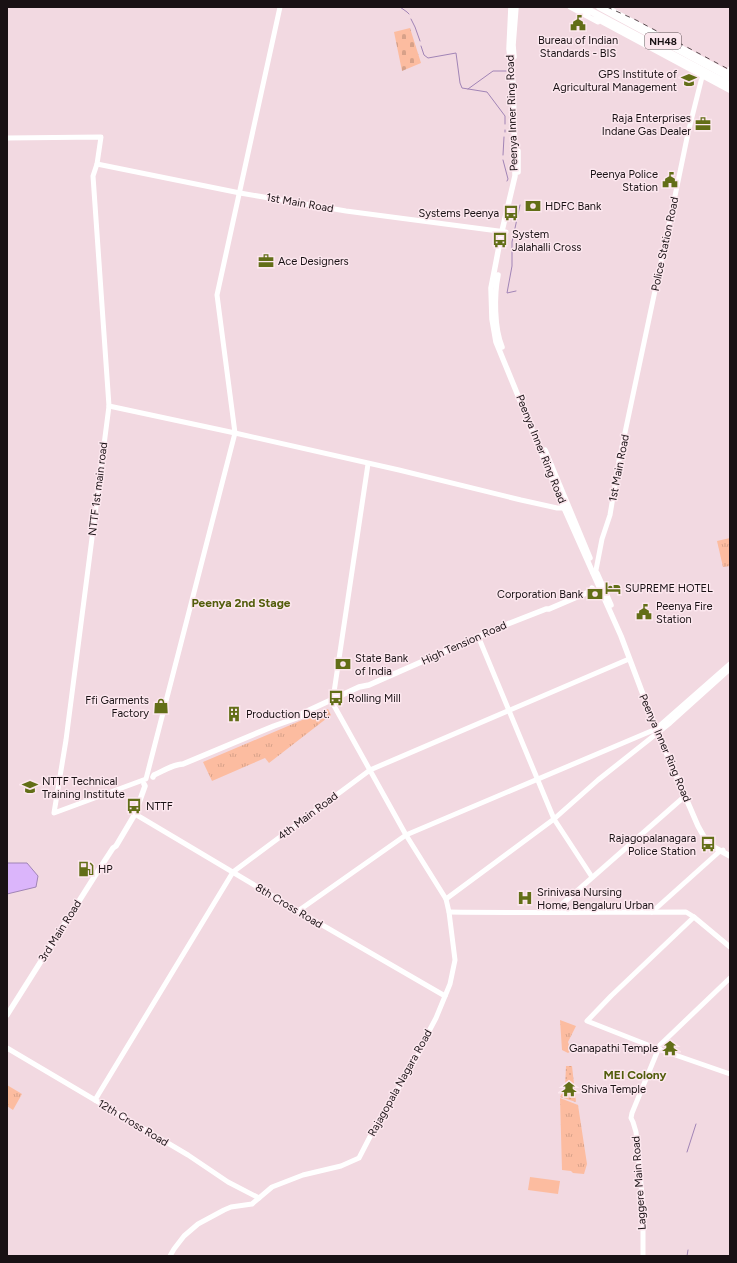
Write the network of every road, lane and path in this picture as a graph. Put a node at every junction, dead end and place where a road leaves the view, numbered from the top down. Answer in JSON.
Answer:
{"nodes":[{"id":1,"x":280,"y":7,"type":"edge"},
{"id":2,"x":511,"y":7,"type":"edge"},
{"id":3,"x":516,"y":7,"type":"edge"},
{"id":4,"x":570,"y":7,"type":"edge"},
{"id":5,"x":576,"y":7,"type":"edge"},
{"id":6,"x":584,"y":7,"type":"edge"},
{"id":7,"x":592,"y":7,"type":"edge"},
{"id":8,"x":599,"y":7,"type":"edge"},
{"id":9,"x":606,"y":7,"type":"edge"},
{"id":10,"x":707,"y":65,"type":"junction"},
{"id":11,"x":702,"y":76,"type":"junction"},
{"id":12,"x":729,"y":76,"type":"edge"},
{"id":13,"x":728,"y":88,"type":"edge"},
{"id":14,"x":7,"y":138,"type":"edge"},
{"id":15,"x":97,"y":164,"type":"junction"},
{"id":16,"x":240,"y":192,"type":"junction"},
{"id":17,"x":504,"y":231,"type":"junction"},
{"id":18,"x":632,"y":400,"type":"joint"},
{"id":19,"x":109,"y":406,"type":"junction"},
{"id":20,"x":235,"y":433,"type":"junction"},
{"id":21,"x":368,"y":464,"type":"junction"},
{"id":22,"x":565,"y":506,"type":"junction"},
{"id":23,"x":596,"y":574,"type":"junction"},
{"id":24,"x":600,"y":584,"type":"junction"},
{"id":25,"x":478,"y":636,"type":"junction"},
{"id":26,"x":629,"y":658,"type":"junction"},
{"id":27,"x":730,"y":664,"type":"edge"},
{"id":28,"x":730,"y":669,"type":"edge"},
{"id":29,"x":332,"y":701,"type":"junction"},
{"id":30,"x":509,"y":710,"type":"junction"},
{"id":31,"x":658,"y":730,"type":"junction"},
{"id":32,"x":370,"y":770,"type":"junction"},
{"id":33,"x":537,"y":779,"type":"junction"},
{"id":34,"x":145,"y":782,"type":"junction"},
{"id":35,"x":686,"y":796,"type":"junction"},
{"id":36,"x":135,"y":814,"type":"junction"},
{"id":37,"x":554,"y":819,"type":"junction"},
{"id":38,"x":406,"y":835,"type":"junction"},
{"id":39,"x":113,"y":848,"type":"junction"},
{"id":40,"x":722,"y":850,"type":"junction"},
{"id":41,"x":730,"y":853,"type":"edge"},
{"id":42,"x":730,"y":856,"type":"edge"},
{"id":43,"x":233,"y":872,"type":"junction"},
{"id":44,"x":592,"y":877,"type":"junction"},
{"id":45,"x":446,"y":899,"type":"junction"},
{"id":46,"x":298,"y":911,"type":"junction"},
{"id":47,"x":449,"y":912,"type":"junction"},
{"id":48,"x":553,"y":912,"type":"junction"},
{"id":49,"x":652,"y":912,"type":"junction"},
{"id":50,"x":694,"y":916,"type":"junction"},
{"id":51,"x":730,"y":947,"type":"edge"},
{"id":52,"x":730,"y":978,"type":"edge"},
{"id":53,"x":445,"y":996,"type":"junction"},
{"id":54,"x":7,"y":1015,"type":"edge"},
{"id":55,"x":7,"y":1048,"type":"edge"},
{"id":56,"x":658,"y":1049,"type":"junction"},
{"id":57,"x":730,"y":1068,"type":"edge"},
{"id":58,"x":728,"y":1073,"type":"edge"},
{"id":59,"x":95,"y":1100,"type":"junction"},
{"id":60,"x":259,"y":1198,"type":"junction"},
{"id":61,"x":170,"y":1256,"type":"edge"},
{"id":62,"x":643,"y":1256,"type":"edge"}],
"edges":[{"from":1,"to":16,"type":"street"},
{"from":2,"to":17,"type":"main road","name":"Peenya Inner Ring Road"},
{"from":3,"to":17,"type":"main road","name":"Peenya Inner Ring Road"},
{"from":4,"to":11,"type":"street"},
{"from":5,"to":11,"type":"highway","number":"NH48"},
{"from":6,"to":13,"type":"highway"},
{"from":7,"to":12,"type":"highway"},
{"from":8,"to":10,"type":"highway","number":"NH48"},
{"from":9,"to":12,"type":"street"},
{"from":10,"to":11,"type":"street","name":"Police Station Road"},
{"from":10,"to":12,"type":"highway","number":"NH48"},
{"from":11,"to":13,"type":"highway","number":"NH48"},
{"from":11,"to":13,"type":"street"},
{"from":11,"to":18,"type":"street","name":"Police Station Road"},
{"from":12,"to":13,"type":"main road"},
{"from":14,"to":15,"type":"street","name":"NTTF 1st main road"},
{"from":15,"to":16,"type":"street","name":"1st Main Road"},
{"from":15,"to":19,"type":"street","name":"NTTF 1st main road"},
{"from":16,"to":17,"type":"street","name":"1st Main Road"},
{"from":16,"to":20,"type":"street"},
{"from":17,"to":22,"type":"main road","name":"Peenya Inner Ring Road"},
{"from":18,"to":23,"type":"street","name":"1st Main Road"},
{"from":19,"to":20,"type":"street"},
{"from":19,"to":34,"type":"street","name":"NTTF 1st main road"},
{"from":20,"to":21,"type":"street"},
{"from":20,"to":34,"type":"street"},
{"from":21,"to":22,"type":"street"},
{"from":21,"to":29,"type":"street"},
{"from":22,"to":23,"type":"main road","name":"Peenya Inner Ring Road"},
{"from":23,"to":24,"type":"main road","name":"Peenya Inner Ring Road"},
{"from":24,"to":25,"type":"main road","name":"High Tension Road"},
{"from":24,"to":26,"type":"main road","name":"Peenya Inner Ring Road"},
{"from":24,"to":31,"type":"main road","name":"Peenya Inner Ring Road"},
{"from":25,"to":29,"type":"main road","name":"High Tension Road"},
{"from":25,"to":30,"type":"street"},
{"from":26,"to":30,"type":"street","name":"4th Main Road"},
{"from":26,"to":31,"type":"main road","name":"Peenya Inner Ring Road"},
{"from":27,"to":31,"type":"street"},
{"from":28,"to":31,"type":"street"},
{"from":29,"to":32,"type":"street","name":"Rajagopala Nagara Road"},
{"from":29,"to":34,"type":"main road","name":"High Tension Road"},
{"from":30,"to":32,"type":"street","name":"4th Main Road"},
{"from":30,"to":33,"type":"street"},
{"from":31,"to":33,"type":"street"},
{"from":31,"to":35,"type":"main road","name":"Peenya Inner Ring Road"},
{"from":31,"to":37,"type":"street"},
{"from":31,"to":40,"type":"main road","name":"Peenya Inner Ring Road"},
{"from":32,"to":38,"type":"street","name":"Rajagopala Nagara Road"},
{"from":32,"to":43,"type":"street","name":"4th Main Road"},
{"from":33,"to":37,"type":"street"},
{"from":33,"to":38,"type":"street"},
{"from":34,"to":36,"type":"main road","name":"3rd Main Road"},
{"from":34,"to":39,"type":"main road","name":"3rd Main Road"},
{"from":35,"to":40,"type":"main road","name":"Peenya Inner Ring Road"},
{"from":35,"to":44,"type":"street"},
{"from":36,"to":39,"type":"main road","name":"3rd Main Road"},
{"from":36,"to":43,"type":"street","name":"8th Cross Road"},
{"from":37,"to":44,"type":"street"},
{"from":37,"to":45,"type":"street"},
{"from":38,"to":45,"type":"street","name":"Rajagopala Nagara Road"},
{"from":38,"to":46,"type":"street"},
{"from":39,"to":54,"type":"main road","name":"3rd Main Road"},
{"from":40,"to":41,"type":"main road","name":"Peenya Inner Ring Road"},
{"from":40,"to":42,"type":"main road","name":"Peenya Inner Ring Road"},
{"from":40,"to":49,"type":"street"},
{"from":43,"to":46,"type":"street","name":"8th Cross Road"},
{"from":43,"to":59,"type":"street","name":"4th Main Road"},
{"from":44,"to":48,"type":"street"},
{"from":45,"to":47,"type":"street","name":"Rajagopala Nagara Road"},
{"from":46,"to":53,"type":"street","name":"8th Cross Road"},
{"from":47,"to":48,"type":"street"},
{"from":47,"to":53,"type":"street","name":"Rajagopala Nagara Road"},
{"from":48,"to":49,"type":"street"},
{"from":49,"to":50,"type":"street"},
{"from":50,"to":51,"type":"street"},
{"from":50,"to":56,"type":"street"},
{"from":52,"to":56,"type":"street","name":"Laggere Main Road"},
{"from":53,"to":60,"type":"street","name":"Rajagopala Nagara Road"},
{"from":55,"to":59,"type":"street","name":"12th Cross Road"},
{"from":56,"to":58,"type":"street"},
{"from":56,"to":62,"type":"street","name":"Laggere Main Road"},
{"from":57,"to":58,"type":"street"},
{"from":59,"to":60,"type":"street","name":"12th Cross Road"},
{"from":60,"to":61,"type":"street","name":"Rajagopala Nagara Road"}]}
